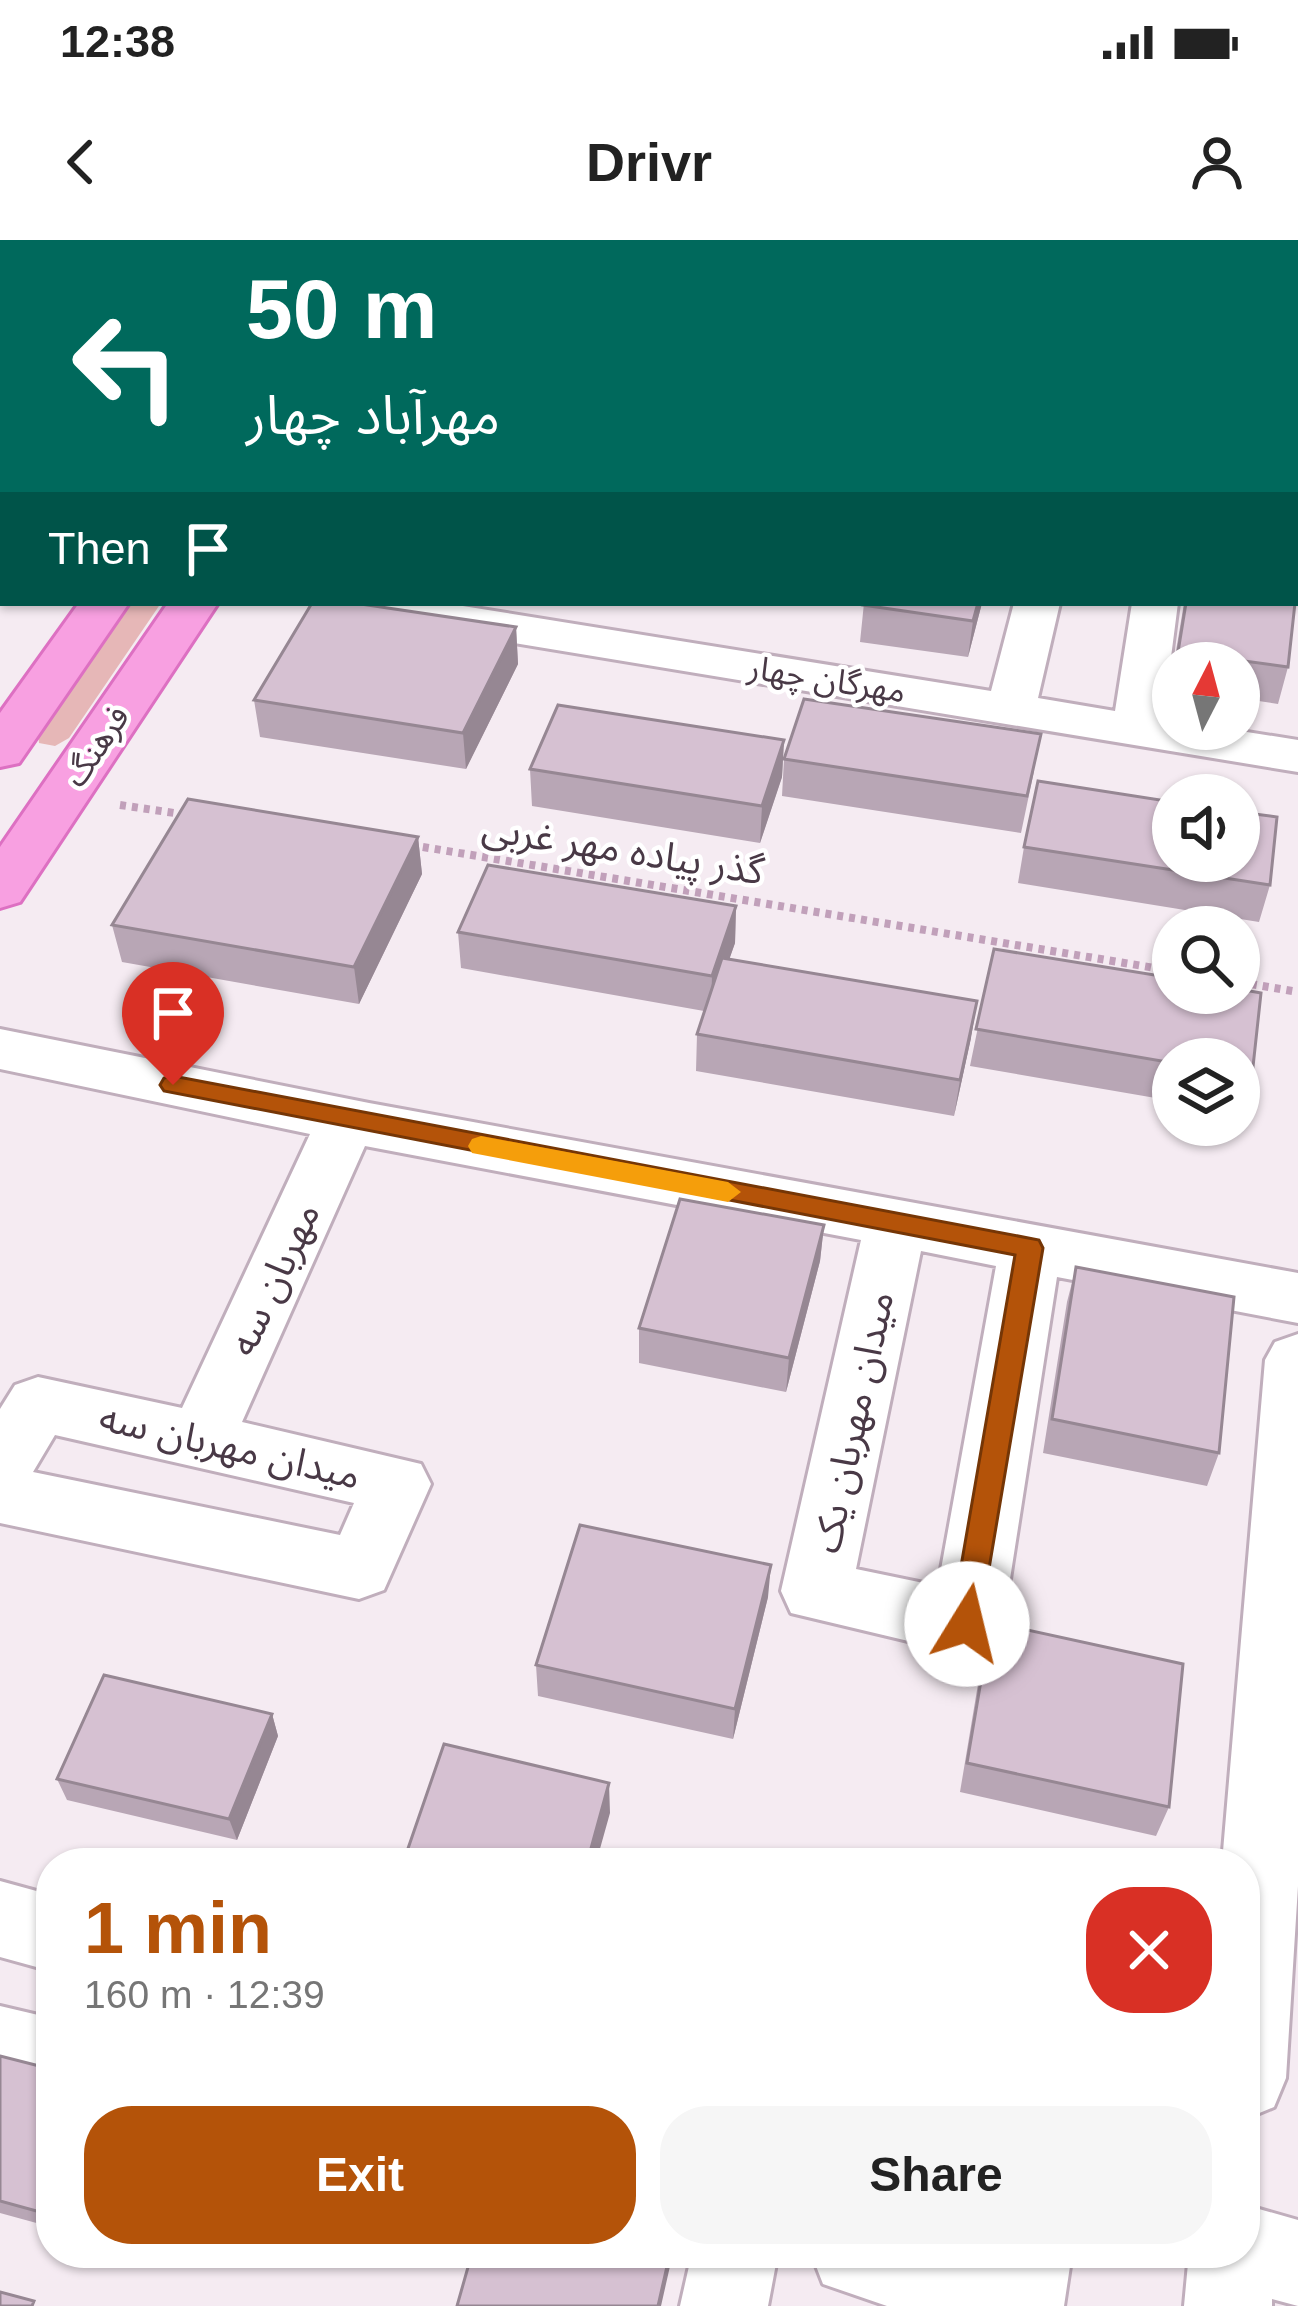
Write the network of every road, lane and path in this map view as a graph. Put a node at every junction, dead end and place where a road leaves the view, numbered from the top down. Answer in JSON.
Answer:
{"nodes":[{"id":1,"x":102,"y":606,"type":"edge"},
{"id":2,"x":191,"y":606,"type":"edge"},
{"id":3,"x":396,"y":606,"type":"edge"},
{"id":4,"x":1036,"y":606,"type":"edge"},
{"id":5,"x":1155,"y":606,"type":"edge"},
{"id":6,"x":580,"y":620,"type":"edge"},
{"id":7,"x":1011,"y":709,"type":"junction"},
{"id":8,"x":1137,"y":730,"type":"junction"},
{"id":9,"x":0,"y":751,"type":"edge"},
{"id":10,"x":1298,"y":756,"type":"edge"},
{"id":11,"x":0,"y":788,"type":"edge"},
{"id":12,"x":62,"y":797,"type":"junction"},
{"id":13,"x":202,"y":817,"type":"edge"},
{"id":14,"x":390,"y":842,"type":"edge"},
{"id":15,"x":0,"y":889,"type":"edge"},
{"id":16,"x":1152,"y":968,"type":"edge"},
{"id":17,"x":1260,"y":986,"type":"edge"},
{"id":18,"x":1298,"y":992,"type":"edge"},
{"id":19,"x":0,"y":1049,"type":"edge"},
{"id":20,"x":346,"y":1121,"type":"junction"},
{"id":21,"x":896,"y":1223,"type":"junction"},
{"id":22,"x":1030,"y":1248,"type":"junction"},
{"id":23,"x":1298,"y":1298,"type":"edge"},
{"id":24,"x":1298,"y":1360,"type":"edge"},
{"id":25,"x":202,"y":1436,"type":"junction"},
{"id":26,"x":0,"y":1468,"type":"edge"},
{"id":27,"x":0,"y":1494,"type":"edge"},
{"id":28,"x":1285,"y":1722,"type":"edge"},
{"id":29,"x":0,"y":1919,"type":"edge"},
{"id":30,"x":36,"y":1929,"type":"edge"},
{"id":31,"x":1260,"y":1944,"type":"edge"},
{"id":32,"x":0,"y":2048,"type":"edge"},
{"id":33,"x":36,"y":2056,"type":"edge"},
{"id":34,"x":1260,"y":2252,"type":"edge"},
{"id":35,"x":1298,"y":2263,"type":"edge"},
{"id":36,"x":732,"y":2268,"type":"edge"},
{"id":37,"x":905,"y":2268,"type":"edge"},
{"id":38,"x":1027,"y":2268,"type":"edge"},
{"id":39,"x":1231,"y":2268,"type":"edge"},
{"id":40,"x":724,"y":2306,"type":"edge"},
{"id":41,"x":1228,"y":2306,"type":"edge"}],
"edges":[{"from":1,"to":9,"type":"main road","name":"فرهنگ"},
{"from":2,"to":12,"type":"main road","name":"فرهنگ"},
{"from":3,"to":6,"type":"street","name":"مهرگان چهار"},
{"from":4,"to":7,"type":"street"},
{"from":5,"to":8,"type":"street"},
{"from":6,"to":7,"type":"street","name":"مهرگان چهار"},
{"from":7,"to":8,"type":"street","name":"مهرگان چهار"},
{"from":8,"to":10,"type":"street","name":"مهرگان چهار"},
{"from":11,"to":12,"type":"main road"},
{"from":12,"to":13,"type":"path"},
{"from":12,"to":15,"type":"main road","name":"فرهنگ"},
{"from":14,"to":16,"type":"path","name":"گذر پیاده مهر غربی"},
{"from":17,"to":18,"type":"path"},
{"from":19,"to":20,"type":"street"},
{"from":20,"to":21,"type":"street"},
{"from":20,"to":25,"type":"street","name":"مهربان سه"},
{"from":21,"to":22,"type":"street"},
{"from":21,"to":22,"type":"street","name":"میدان مهربان یک"},
{"from":22,"to":23,"type":"street"},
{"from":24,"to":28,"type":"street"},
{"from":25,"to":26,"type":"street","name":"میدان مهربان سه"},
{"from":25,"to":27,"type":"street","name":"میدان مهربان سه"},
{"from":28,"to":31,"type":"street"},
{"from":29,"to":30,"type":"street"},
{"from":32,"to":33,"type":"street"},
{"from":34,"to":35,"type":"street"},
{"from":36,"to":40,"type":"street"},
{"from":37,"to":38,"type":"street"},
{"from":39,"to":41,"type":"street"}]}
